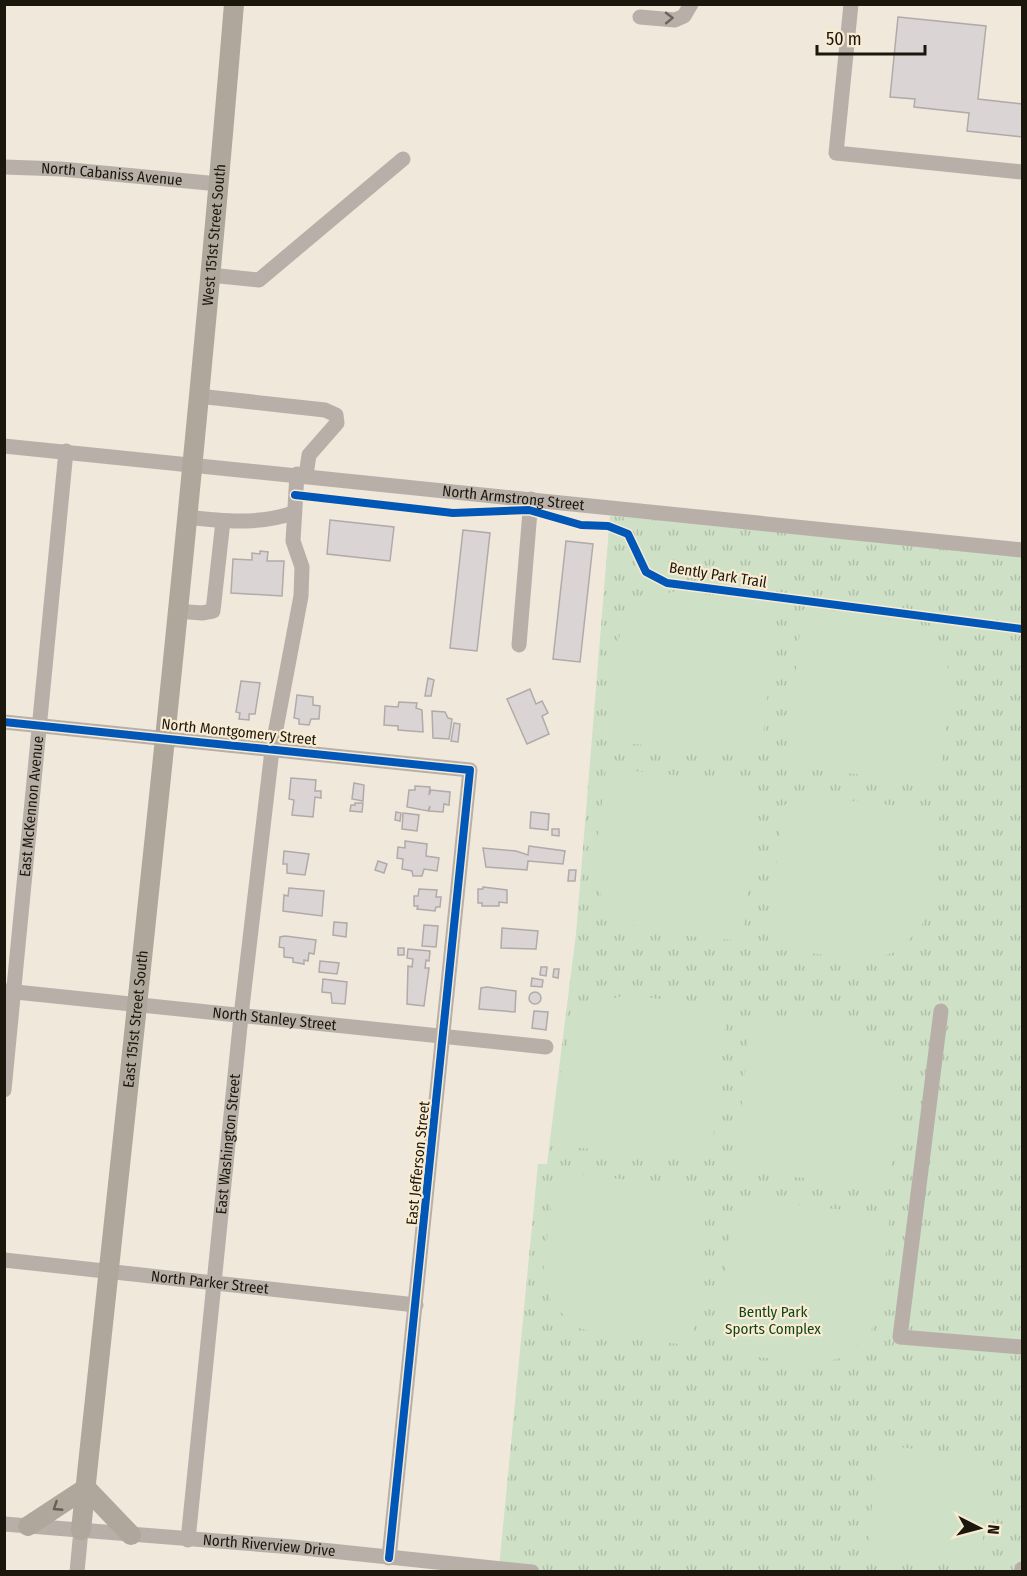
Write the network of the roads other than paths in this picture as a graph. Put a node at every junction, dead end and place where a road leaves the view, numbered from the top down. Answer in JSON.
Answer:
{"nodes":[{"id":1,"x":234,"y":4,"type":"edge"},
{"id":2,"x":691,"y":4,"type":"edge"},
{"id":3,"x":851,"y":4,"type":"edge"},
{"id":4,"x":640,"y":17,"type":"dead end"},
{"id":5,"x":403,"y":159,"type":"dead end"},
{"id":6,"x":4,"y":167,"type":"edge"},
{"id":7,"x":1023,"y":172,"type":"edge"},
{"id":8,"x":219,"y":184,"type":"junction"},
{"id":9,"x":210,"y":275,"type":"junction"},
{"id":10,"x":198,"y":396,"type":"junction"},
{"id":11,"x":4,"y":446,"type":"edge"},
{"id":12,"x":66,"y":451,"type":"junction"},
{"id":13,"x":191,"y":464,"type":"junction"},
{"id":14,"x":302,"y":475,"type":"junction"},
{"id":15,"x":531,"y":499,"type":"junction"},
{"id":16,"x":293,"y":513,"type":"junction"},
{"id":17,"x":186,"y":517,"type":"junction"},
{"id":18,"x":223,"y":521,"type":"junction"},
{"id":19,"x":1023,"y":549,"type":"edge"},
{"id":20,"x":176,"y":611,"type":"junction"},
{"id":21,"x":519,"y":645,"type":"dead end"},
{"id":22,"x":4,"y":722,"type":"edge"},
{"id":23,"x":38,"y":726,"type":"junction"},
{"id":24,"x":165,"y":737,"type":"junction"},
{"id":25,"x":272,"y":750,"type":"junction"},
{"id":26,"x":470,"y":770,"type":"joint"},
{"id":27,"x":10,"y":992,"type":"edge"},
{"id":28,"x":139,"y":1004,"type":"junction"},
{"id":29,"x":941,"y":1011,"type":"dead end"},
{"id":30,"x":241,"y":1016,"type":"junction"},
{"id":31,"x":444,"y":1038,"type":"junction"},
{"id":32,"x":546,"y":1047,"type":"dead end"},
{"id":33,"x":4,"y":1090,"type":"edge"},
{"id":34,"x":4,"y":1260,"type":"edge"},
{"id":35,"x":108,"y":1271,"type":"junction"},
{"id":36,"x":215,"y":1282,"type":"junction"},
{"id":37,"x":416,"y":1305,"type":"junction"},
{"id":38,"x":1023,"y":1347,"type":"edge"},
{"id":39,"x":86,"y":1488,"type":"junction"},
{"id":40,"x":4,"y":1524,"type":"edge"},
{"id":41,"x":28,"y":1526,"type":"junction"},
{"id":42,"x":81,"y":1530,"type":"junction"},
{"id":43,"x":131,"y":1535,"type":"junction"},
{"id":44,"x":188,"y":1540,"type":"junction"},
{"id":45,"x":389,"y":1558,"type":"junction"},
{"id":46,"x":77,"y":1572,"type":"edge"},
{"id":47,"x":532,"y":1572,"type":"edge"}],
"edges":[{"from":1,"to":8,"type":"main road","name":"West 151st Street South"},
{"from":4,"to":2,"type":"street","one_way":true},
{"from":3,"to":7,"type":"street"},
{"from":5,"to":9,"type":"street"},
{"from":6,"to":8,"type":"street","name":"North Cabaniss Avenue"},
{"from":8,"to":9,"type":"main road","name":"West 151st Street South"},
{"from":9,"to":10,"type":"main road","name":"West 151st Street South"},
{"from":10,"to":13,"type":"main road","name":"West 151st Street South"},
{"from":10,"to":14,"type":"street","name":"East Washington Street"},
{"from":11,"to":12,"type":"street","name":"North Armstrong Street"},
{"from":12,"to":13,"type":"street","name":"North Armstrong Street"},
{"from":12,"to":23,"type":"street","name":"East McKennon Avenue"},
{"from":13,"to":14,"type":"street","name":"North Armstrong Street"},
{"from":13,"to":17,"type":"main road","name":"East 151st Street South"},
{"from":14,"to":15,"type":"street","name":"North Armstrong Street"},
{"from":14,"to":16,"type":"street","name":"East Washington Street"},
{"from":15,"to":19,"type":"street","name":"North Armstrong Street"},
{"from":15,"to":21,"type":"street"},
{"from":16,"to":18,"type":"street"},
{"from":16,"to":25,"type":"street","name":"East Washington Street"},
{"from":17,"to":18,"type":"street"},
{"from":17,"to":20,"type":"main road","name":"East 151st Street South"},
{"from":18,"to":20,"type":"street"},
{"from":20,"to":24,"type":"main road","name":"East 151st Street South"},
{"from":22,"to":23,"type":"street","name":"North Montgomery Street"},
{"from":23,"to":24,"type":"street","name":"North Montgomery Street"},
{"from":23,"to":27,"type":"street","name":"East McKennon Avenue"},
{"from":24,"to":25,"type":"street","name":"North Montgomery Street"},
{"from":24,"to":28,"type":"main road","name":"East 151st Street South"},
{"from":25,"to":26,"type":"street","name":"North Montgomery Street"},
{"from":25,"to":30,"type":"street","name":"East Washington Street"},
{"from":26,"to":31,"type":"street","name":"East Jefferson Street"},
{"from":27,"to":28,"type":"street","name":"North Stanley Street"},
{"from":27,"to":33,"type":"street","name":"East McKennon Avenue"},
{"from":28,"to":30,"type":"street","name":"North Stanley Street"},
{"from":28,"to":35,"type":"main road","name":"East 151st Street South"},
{"from":29,"to":38,"type":"street"},
{"from":30,"to":31,"type":"street","name":"North Stanley Street"},
{"from":30,"to":36,"type":"street","name":"East Washington Street"},
{"from":31,"to":32,"type":"street","name":"North Stanley Street"},
{"from":31,"to":37,"type":"street","name":"East Jefferson Street"},
{"from":34,"to":35,"type":"street","name":"North Parker Street"},
{"from":35,"to":36,"type":"street","name":"North Parker Street"},
{"from":35,"to":39,"type":"main road","name":"East 151st Street South"},
{"from":36,"to":37,"type":"street","name":"North Parker Street"},
{"from":36,"to":44,"type":"street","name":"East Washington Street"},
{"from":37,"to":45,"type":"street","name":"East Jefferson Street"},
{"from":39,"to":41,"type":"main road","one_way":true},
{"from":39,"to":42,"type":"main road","name":"East 151st Street South"},
{"from":39,"to":43,"type":"main road"},
{"from":40,"to":41,"type":"street","name":"North Riverview Drive"},
{"from":41,"to":42,"type":"street","name":"North Riverview Drive"},
{"from":42,"to":43,"type":"street","name":"North Riverview Drive"},
{"from":42,"to":46,"type":"street","name":"East 151st Street South"},
{"from":43,"to":44,"type":"street","name":"North Riverview Drive"},
{"from":44,"to":45,"type":"street","name":"North Riverview Drive"},
{"from":45,"to":47,"type":"street","name":"North Riverview Drive"}]}
